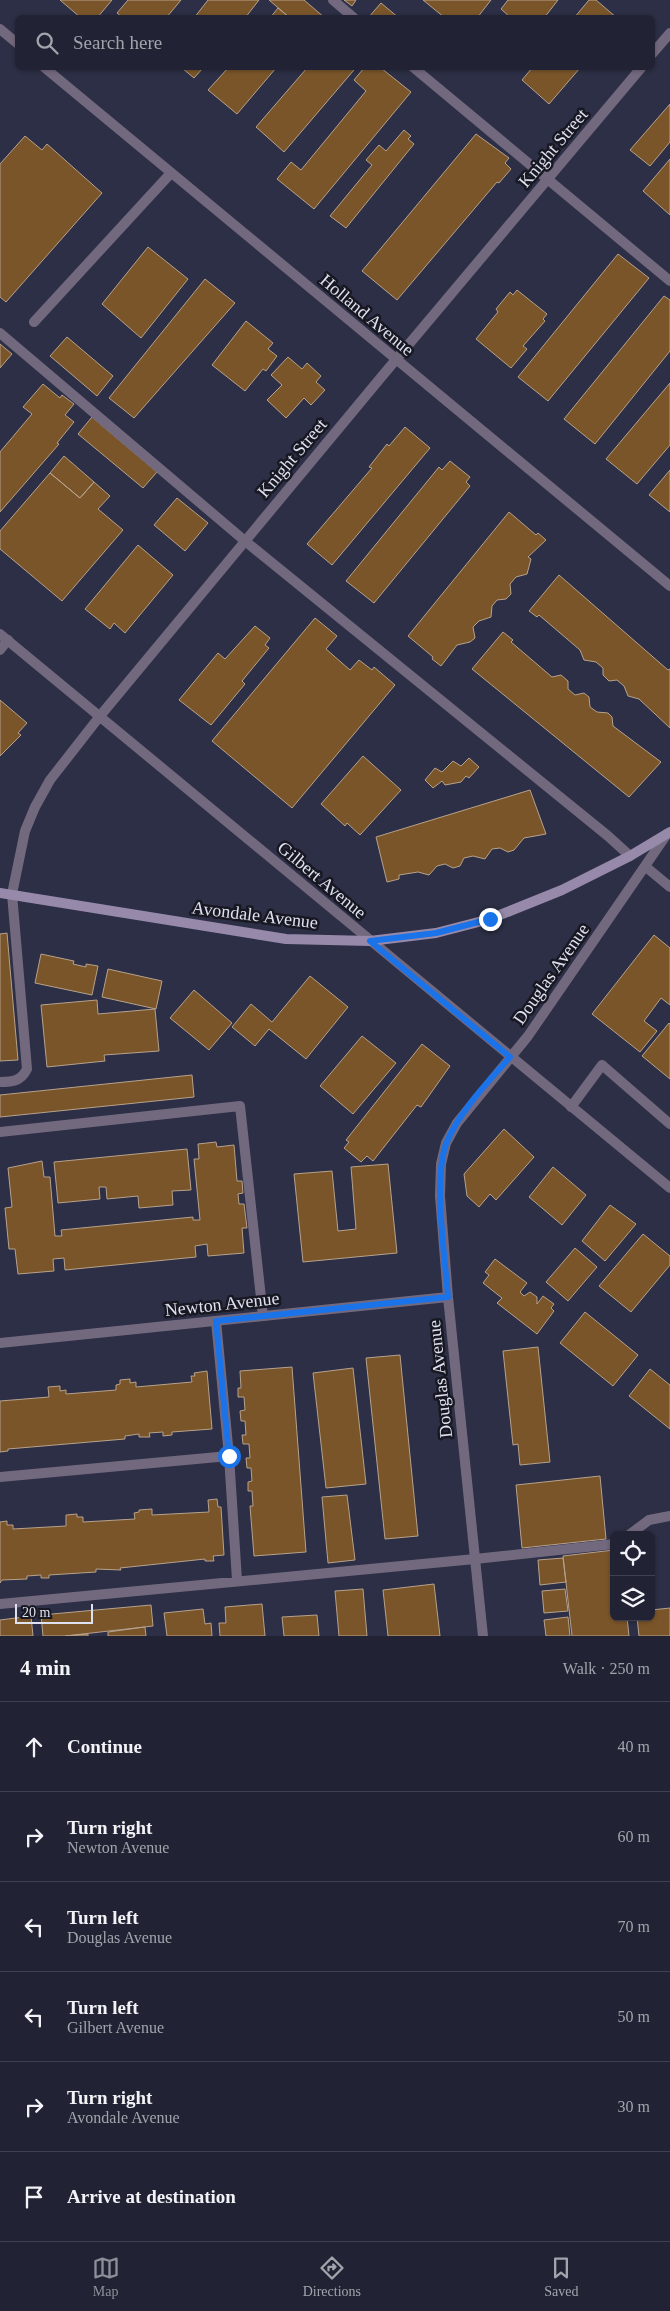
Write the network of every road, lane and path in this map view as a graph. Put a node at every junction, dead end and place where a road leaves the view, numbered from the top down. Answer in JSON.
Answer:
{"nodes":[{"id":1,"x":333,"y":0,"type":"edge"},
{"id":2,"x":350,"y":15,"type":"edge"},
{"id":3,"x":0,"y":29,"type":"edge"},
{"id":4,"x":670,"y":33,"type":"edge"},
{"id":5,"x":15,"y":42,"type":"edge"},
{"id":6,"x":655,"y":50,"type":"edge"},
{"id":7,"x":47,"y":70,"type":"edge"},
{"id":8,"x":416,"y":70,"type":"edge"},
{"id":9,"x":639,"y":70,"type":"edge"},
{"id":10,"x":171,"y":173,"type":"junction"},
{"id":11,"x":548,"y":180,"type":"junction"},
{"id":12,"x":670,"y":281,"type":"edge"},
{"id":13,"x":34,"y":322,"type":"dead end"},
{"id":14,"x":0,"y":333,"type":"edge"},
{"id":15,"x":395,"y":360,"type":"junction"},
{"id":16,"x":245,"y":541,"type":"junction"},
{"id":17,"x":670,"y":586,"type":"edge"},
{"id":18,"x":4,"y":637,"type":"edge"},
{"id":19,"x":0,"y":650,"type":"edge"},
{"id":20,"x":100,"y":716,"type":"junction"},
{"id":21,"x":668,"y":833,"type":"edge"},
{"id":22,"x":630,"y":856,"type":"junction"},
{"id":23,"x":646,"y":868,"type":"junction"},
{"id":24,"x":670,"y":887,"type":"edge"},
{"id":25,"x":0,"y":893,"type":"edge"},
{"id":26,"x":12,"y":894,"type":"junction"},
{"id":27,"x":370,"y":941,"type":"junction"},
{"id":28,"x":510,"y":1057,"type":"junction"},
{"id":29,"x":0,"y":1082,"type":"edge"},
{"id":30,"x":571,"y":1107,"type":"junction"},
{"id":31,"x":670,"y":1124,"type":"edge"},
{"id":32,"x":0,"y":1132,"type":"edge"},
{"id":33,"x":670,"y":1188,"type":"edge"},
{"id":34,"x":448,"y":1297,"type":"junction"},
{"id":35,"x":263,"y":1316,"type":"junction"},
{"id":36,"x":216,"y":1321,"type":"junction"},
{"id":37,"x":0,"y":1343,"type":"edge"},
{"id":38,"x":229,"y":1456,"type":"junction"},
{"id":39,"x":0,"y":1477,"type":"edge"},
{"id":40,"x":670,"y":1516,"type":"edge"},
{"id":41,"x":634,"y":1531,"type":"edge"},
{"id":42,"x":610,"y":1544,"type":"edge"},
{"id":43,"x":475,"y":1559,"type":"junction"},
{"id":44,"x":238,"y":1580,"type":"junction"},
{"id":45,"x":0,"y":1604,"type":"edge"},
{"id":46,"x":482,"y":1636,"type":"edge"}],
"edges":[{"from":1,"to":2,"type":"street"},
{"from":3,"to":5,"type":"street"},
{"from":4,"to":6,"type":"street"},
{"from":7,"to":10,"type":"street","name":"Holland Avenue"},
{"from":8,"to":11,"type":"street"},
{"from":9,"to":11,"type":"street","name":"Knight Street"},
{"from":10,"to":13,"type":"street"},
{"from":10,"to":15,"type":"street","name":"Holland Avenue"},
{"from":11,"to":12,"type":"street"},
{"from":11,"to":15,"type":"street","name":"Knight Street"},
{"from":14,"to":16,"type":"street"},
{"from":15,"to":16,"type":"street","name":"Knight Street"},
{"from":15,"to":17,"type":"street","name":"Holland Avenue"},
{"from":16,"to":20,"type":"street","name":"Knight Street"},
{"from":16,"to":22,"type":"street"},
{"from":18,"to":19,"type":"street"},
{"from":18,"to":20,"type":"street","name":"Gilbert Avenue"},
{"from":20,"to":26,"type":"street","name":"Knight Street"},
{"from":20,"to":27,"type":"street","name":"Gilbert Avenue"},
{"from":21,"to":22,"type":"main road","name":"Avondale Avenue"},
{"from":21,"to":23,"type":"street","name":"Douglas Avenue"},
{"from":22,"to":27,"type":"main road","name":"Avondale Avenue"},
{"from":23,"to":24,"type":"street"},
{"from":23,"to":28,"type":"street","name":"Douglas Avenue"},
{"from":25,"to":26,"type":"main road","name":"Avondale Avenue"},
{"from":26,"to":27,"type":"main road","name":"Avondale Avenue"},
{"from":26,"to":29,"type":"street","name":"Knight Street"},
{"from":27,"to":28,"type":"street","name":"Gilbert Avenue"},
{"from":28,"to":30,"type":"street","name":"Gilbert Avenue"},
{"from":28,"to":34,"type":"street","name":"Douglas Avenue"},
{"from":30,"to":31,"type":"street"},
{"from":30,"to":33,"type":"street","name":"Gilbert Avenue"},
{"from":32,"to":35,"type":"street"},
{"from":34,"to":35,"type":"street","name":"Newton Avenue"},
{"from":34,"to":43,"type":"street","name":"Douglas Avenue"},
{"from":35,"to":36,"type":"street","name":"Newton Avenue"},
{"from":36,"to":37,"type":"street","name":"Newton Avenue"},
{"from":36,"to":38,"type":"street"},
{"from":38,"to":39,"type":"street"},
{"from":38,"to":44,"type":"street"},
{"from":40,"to":41,"type":"street"},
{"from":42,"to":43,"type":"street"},
{"from":43,"to":44,"type":"street"},
{"from":43,"to":46,"type":"street","name":"Douglas Avenue"},
{"from":44,"to":45,"type":"street"}]}
